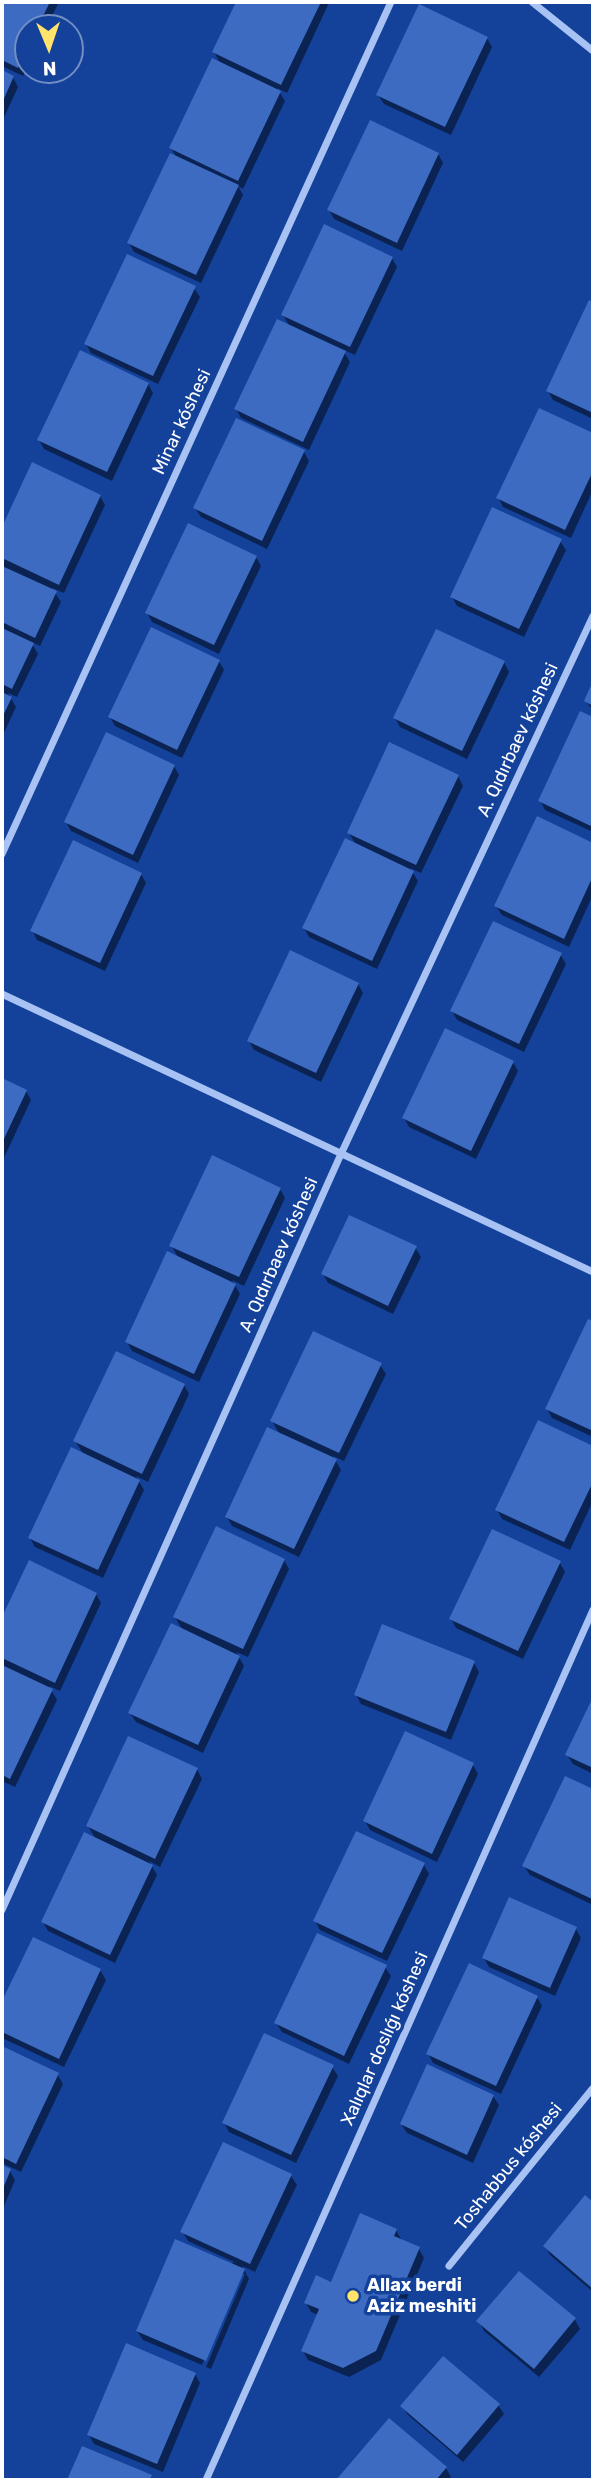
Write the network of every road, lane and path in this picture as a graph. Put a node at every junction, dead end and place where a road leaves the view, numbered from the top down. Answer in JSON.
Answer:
{"nodes":[{"id":1,"x":391,"y":2,"type":"edge"},
{"id":2,"x":532,"y":2,"type":"edge"},
{"id":3,"x":593,"y":51,"type":"edge"},
{"id":4,"x":593,"y":615,"type":"edge"},
{"id":5,"x":2,"y":854,"type":"edge"},
{"id":6,"x":2,"y":994,"type":"edge"},
{"id":7,"x":341,"y":1154,"type":"junction"},
{"id":8,"x":593,"y":1272,"type":"edge"},
{"id":9,"x":593,"y":1610,"type":"edge"},
{"id":10,"x":2,"y":1910,"type":"edge"},
{"id":11,"x":593,"y":2088,"type":"edge"},
{"id":12,"x":449,"y":2266,"type":"dead end"},
{"id":13,"x":206,"y":2480,"type":"edge"}],
"edges":[{"from":1,"to":5,"type":"street","name":"Minar kóshesi"},
{"from":2,"to":3,"type":"street"},
{"from":4,"to":7,"type":"street","name":"A. Qıdırbaev kóshesi"},
{"from":6,"to":7,"type":"street"},
{"from":7,"to":8,"type":"street"},
{"from":7,"to":10,"type":"street","name":"A. Qıdırbaev kóshesi"},
{"from":9,"to":13,"type":"street","name":"Xalıqlar doslıǵı kóshesi"},
{"from":11,"to":12,"type":"street","name":"Toshabbus kóshesi"}]}
